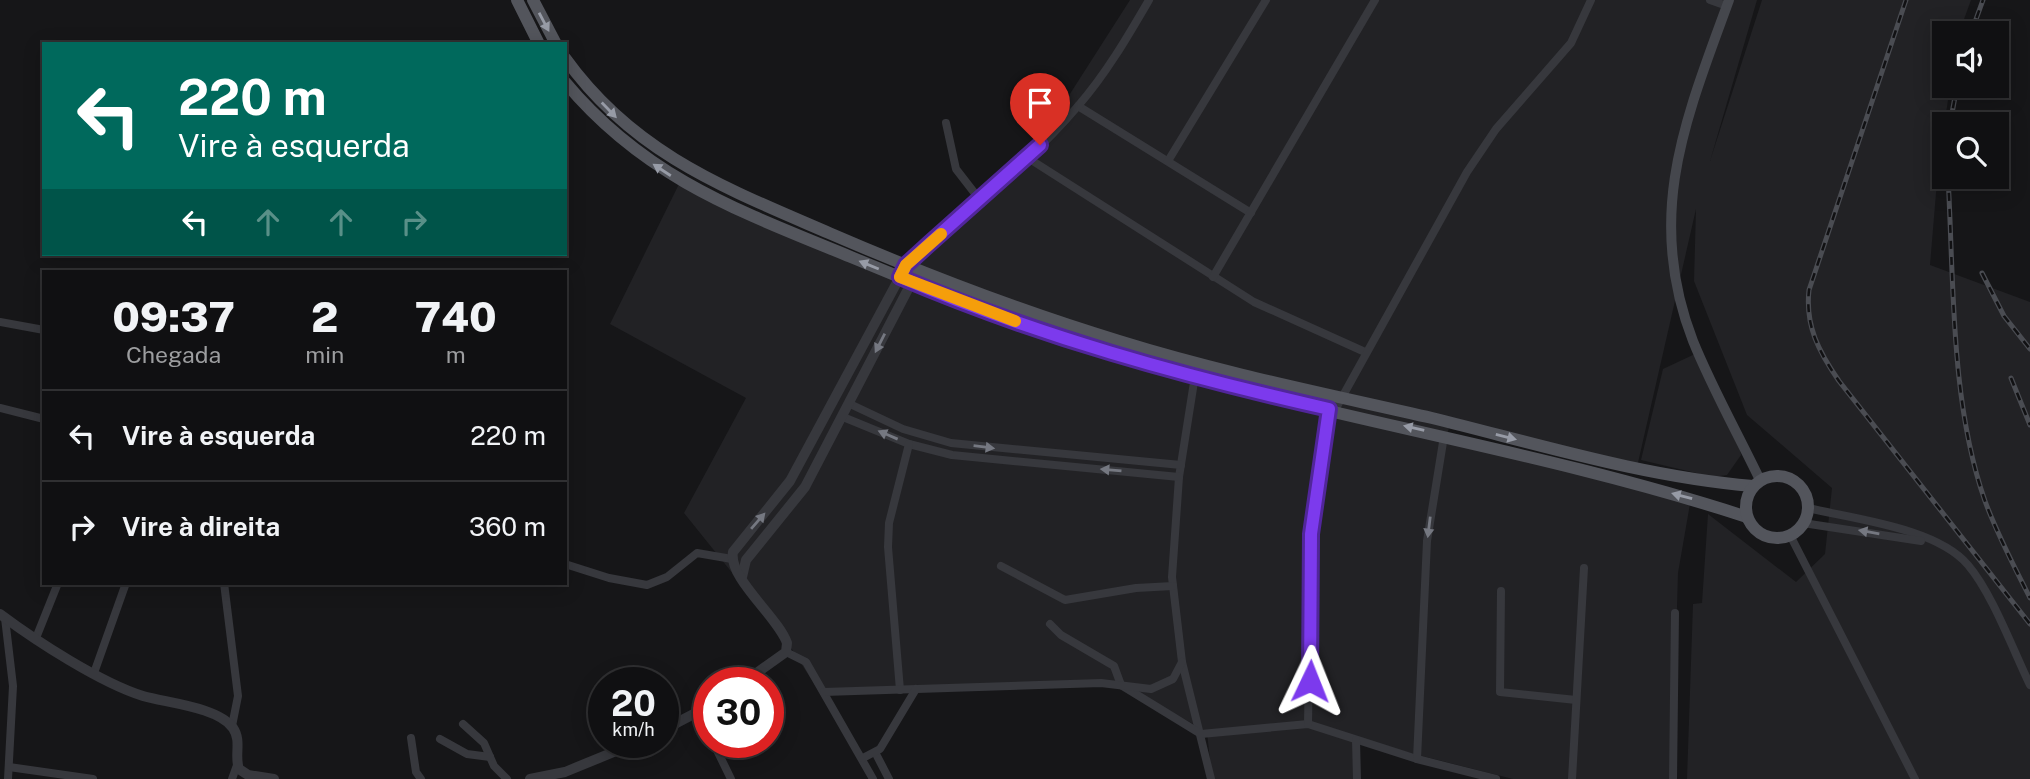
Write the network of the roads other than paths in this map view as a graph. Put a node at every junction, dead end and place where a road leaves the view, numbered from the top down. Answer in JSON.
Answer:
{"nodes":[{"id":1,"x":517,"y":0,"type":"edge"},
{"id":2,"x":533,"y":0,"type":"edge"},
{"id":3,"x":1149,"y":0,"type":"edge"},
{"id":4,"x":1266,"y":0,"type":"edge"},
{"id":5,"x":1375,"y":0,"type":"edge"},
{"id":6,"x":1591,"y":0,"type":"edge"},
{"id":7,"x":1710,"y":0,"type":"edge"},
{"id":8,"x":1728,"y":3,"type":"edge"},
{"id":9,"x":538,"y":42,"type":"edge"},
{"id":10,"x":555,"y":42,"type":"edge"},
{"id":11,"x":567,"y":60,"type":"edge"},
{"id":12,"x":567,"y":84,"type":"edge"},
{"id":13,"x":1078,"y":106,"type":"junction"},
{"id":14,"x":947,"y":123,"type":"dead end"},
{"id":15,"x":1028,"y":158,"type":"junction"},
{"id":16,"x":1168,"y":161,"type":"junction"},
{"id":17,"x":980,"y":200,"type":"junction"},
{"id":18,"x":1251,"y":213,"type":"junction"},
{"id":19,"x":912,"y":268,"type":"junction"},
{"id":20,"x":1213,"y":277,"type":"junction"},
{"id":21,"x":905,"y":280,"type":"junction"},
{"id":22,"x":0,"y":323,"type":"edge"},
{"id":23,"x":42,"y":330,"type":"edge"},
{"id":24,"x":1365,"y":352,"type":"junction"},
{"id":25,"x":1197,"y":363,"type":"junction"},
{"id":26,"x":1194,"y":378,"type":"junction"},
{"id":27,"x":1341,"y":397,"type":"junction"},
{"id":28,"x":850,"y":404,"type":"junction"},
{"id":29,"x":0,"y":408,"type":"edge"},
{"id":30,"x":1332,"y":410,"type":"junction"},
{"id":31,"x":843,"y":416,"type":"junction"},
{"id":32,"x":42,"y":418,"type":"edge"},
{"id":33,"x":1444,"y":436,"type":"junction"},
{"id":34,"x":909,"y":444,"type":"junction"},
{"id":35,"x":1573,"y":461,"type":"junction"},
{"id":36,"x":1181,"y":464,"type":"junction"},
{"id":37,"x":1179,"y":477,"type":"junction"},
{"id":38,"x":1757,"y":483,"type":"junction"},
{"id":39,"x":1808,"y":508,"type":"junction"},
{"id":40,"x":1747,"y":517,"type":"junction"},
{"id":41,"x":1803,"y":523,"type":"junction"},
{"id":42,"x":1790,"y":535,"type":"junction"},
{"id":43,"x":1935,"y":543,"type":"junction"},
{"id":44,"x":732,"y":559,"type":"junction"},
{"id":45,"x":567,"y":565,"type":"edge"},
{"id":46,"x":1001,"y":566,"type":"dead end"},
{"id":47,"x":1584,"y":568,"type":"dead end"},
{"id":48,"x":741,"y":578,"type":"junction"},
{"id":49,"x":57,"y":585,"type":"edge"},
{"id":50,"x":125,"y":585,"type":"edge"},
{"id":51,"x":224,"y":585,"type":"edge"},
{"id":52,"x":1173,"y":586,"type":"junction"},
{"id":53,"x":1500,"y":591,"type":"dead end"},
{"id":54,"x":1675,"y":612,"type":"dead end"},
{"id":55,"x":3,"y":616,"type":"edge"},
{"id":56,"x":1050,"y":624,"type":"dead end"},
{"id":57,"x":36,"y":638,"type":"junction"},
{"id":58,"x":786,"y":652,"type":"junction"},
{"id":59,"x":1182,"y":662,"type":"junction"},
{"id":60,"x":765,"y":667,"type":"edge"},
{"id":61,"x":94,"y":673,"type":"junction"},
{"id":62,"x":1121,"y":685,"type":"junction"},
{"id":63,"x":2030,"y":685,"type":"edge"},
{"id":64,"x":916,"y":689,"type":"junction"},
{"id":65,"x":900,"y":690,"type":"junction"},
{"id":66,"x":824,"y":692,"type":"junction"},
{"id":67,"x":1576,"y":700,"type":"junction"},
{"id":68,"x":463,"y":724,"type":"dead end"},
{"id":69,"x":1308,"y":724,"type":"junction"},
{"id":70,"x":232,"y":726,"type":"junction"},
{"id":71,"x":1201,"y":734,"type":"junction"},
{"id":72,"x":411,"y":738,"type":"dead end"},
{"id":73,"x":440,"y":739,"type":"dead end"},
{"id":74,"x":1356,"y":740,"type":"junction"},
{"id":75,"x":876,"y":754,"type":"junction"},
{"id":76,"x":490,"y":757,"type":"junction"},
{"id":77,"x":599,"y":758,"type":"edge"},
{"id":78,"x":721,"y":758,"type":"edge"},
{"id":79,"x":863,"y":758,"type":"junction"},
{"id":80,"x":1417,"y":760,"type":"junction"},
{"id":81,"x":237,"y":765,"type":"junction"},
{"id":82,"x":9,"y":767,"type":"junction"},
{"id":83,"x":8,"y":779,"type":"edge"},
{"id":84,"x":93,"y":779,"type":"edge"},
{"id":85,"x":232,"y":779,"type":"edge"},
{"id":86,"x":275,"y":779,"type":"edge"},
{"id":87,"x":421,"y":779,"type":"edge"},
{"id":88,"x":507,"y":779,"type":"edge"},
{"id":89,"x":530,"y":779,"type":"edge"},
{"id":90,"x":731,"y":779,"type":"edge"},
{"id":91,"x":873,"y":779,"type":"edge"},
{"id":92,"x":889,"y":779,"type":"edge"},
{"id":93,"x":1210,"y":779,"type":"edge"},
{"id":94,"x":1357,"y":779,"type":"edge"},
{"id":95,"x":1496,"y":779,"type":"edge"},
{"id":96,"x":1572,"y":779,"type":"edge"},
{"id":97,"x":1673,"y":779,"type":"edge"},
{"id":98,"x":1915,"y":779,"type":"edge"}],
"edges":[{"from":1,"to":9,"type":"main road"},
{"from":2,"to":10,"type":"main road","one_way":true},
{"from":3,"to":13,"type":"street"},
{"from":4,"to":16,"type":"street"},
{"from":5,"to":18,"type":"street"},
{"from":6,"to":24,"type":"street"},
{"from":7,"to":8,"type":"street"},
{"from":8,"to":38,"type":"main road"},
{"from":11,"to":19,"type":"main road","one_way":true},
{"from":21,"to":12,"type":"main road","one_way":true},
{"from":13,"to":15,"type":"street"},
{"from":13,"to":16,"type":"street"},
{"from":14,"to":17,"type":"street"},
{"from":15,"to":17,"type":"street"},
{"from":15,"to":20,"type":"street"},
{"from":16,"to":18,"type":"street"},
{"from":17,"to":19,"type":"street"},
{"from":18,"to":20,"type":"street"},
{"from":19,"to":21,"type":"street"},
{"from":19,"to":25,"type":"main road"},
{"from":20,"to":24,"type":"street"},
{"from":21,"to":26,"type":"main road"},
{"from":21,"to":28,"type":"street","one_way":true},
{"from":44,"to":21,"type":"street","one_way":true},
{"from":22,"to":23,"type":"street"},
{"from":24,"to":27,"type":"street"},
{"from":25,"to":26,"type":"street"},
{"from":25,"to":27,"type":"main road"},
{"from":26,"to":30,"type":"main road"},
{"from":26,"to":36,"type":"street"},
{"from":27,"to":30,"type":"street"},
{"from":27,"to":35,"type":"main road","one_way":true},
{"from":28,"to":31,"type":"street"},
{"from":28,"to":36,"type":"street","one_way":true},
{"from":29,"to":32,"type":"street"},
{"from":33,"to":30,"type":"main road","one_way":true},
{"from":30,"to":69,"type":"street"},
{"from":34,"to":31,"type":"street","one_way":true},
{"from":31,"to":48,"type":"street"},
{"from":33,"to":35,"type":"main road"},
{"from":33,"to":80,"type":"street","one_way":true},
{"from":37,"to":34,"type":"street","one_way":true},
{"from":34,"to":65,"type":"street"},
{"from":35,"to":38,"type":"main road"},
{"from":40,"to":35,"type":"main road","one_way":true},
{"from":36,"to":37,"type":"street"},
{"from":37,"to":52,"type":"street"},
{"from":38,"to":39,"type":"main road"},
{"from":38,"to":40,"type":"main road"},
{"from":39,"to":41,"type":"main road"},
{"from":39,"to":43,"type":"street"},
{"from":40,"to":42,"type":"main road"},
{"from":41,"to":42,"type":"main road"},
{"from":43,"to":41,"type":"street","one_way":true},
{"from":42,"to":98,"type":"street"},
{"from":43,"to":63,"type":"street"},
{"from":44,"to":45,"type":"street"},
{"from":44,"to":48,"type":"street"},
{"from":46,"to":52,"type":"street"},
{"from":47,"to":67,"type":"street"},
{"from":48,"to":58,"type":"street"},
{"from":49,"to":57,"type":"street"},
{"from":50,"to":61,"type":"street"},
{"from":51,"to":70,"type":"street"},
{"from":52,"to":59,"type":"street"},
{"from":53,"to":67,"type":"street"},
{"from":54,"to":97,"type":"street"},
{"from":55,"to":57,"type":"street"},
{"from":55,"to":82,"type":"street"},
{"from":56,"to":62,"type":"street"},
{"from":57,"to":61,"type":"street"},
{"from":58,"to":60,"type":"street"},
{"from":58,"to":66,"type":"street"},
{"from":59,"to":62,"type":"street"},
{"from":59,"to":71,"type":"street"},
{"from":61,"to":70,"type":"street"},
{"from":62,"to":64,"type":"street"},
{"from":62,"to":71,"type":"street"},
{"from":64,"to":65,"type":"street"},
{"from":64,"to":75,"type":"street"},
{"from":65,"to":66,"type":"street"},
{"from":66,"to":79,"type":"street"},
{"from":67,"to":96,"type":"street"},
{"from":68,"to":76,"type":"street"},
{"from":69,"to":71,"type":"street"},
{"from":69,"to":74,"type":"street"},
{"from":70,"to":81,"type":"street"},
{"from":71,"to":93,"type":"street"},
{"from":72,"to":87,"type":"street"},
{"from":73,"to":76,"type":"street"},
{"from":74,"to":80,"type":"street"},
{"from":74,"to":94,"type":"street"},
{"from":75,"to":79,"type":"street"},
{"from":75,"to":92,"type":"street"},
{"from":76,"to":88,"type":"street"},
{"from":77,"to":89,"type":"street"},
{"from":78,"to":90,"type":"street"},
{"from":79,"to":91,"type":"street"},
{"from":80,"to":95,"type":"street"},
{"from":81,"to":85,"type":"street"},
{"from":81,"to":86,"type":"street"},
{"from":82,"to":83,"type":"street"},
{"from":82,"to":84,"type":"street"}]}
